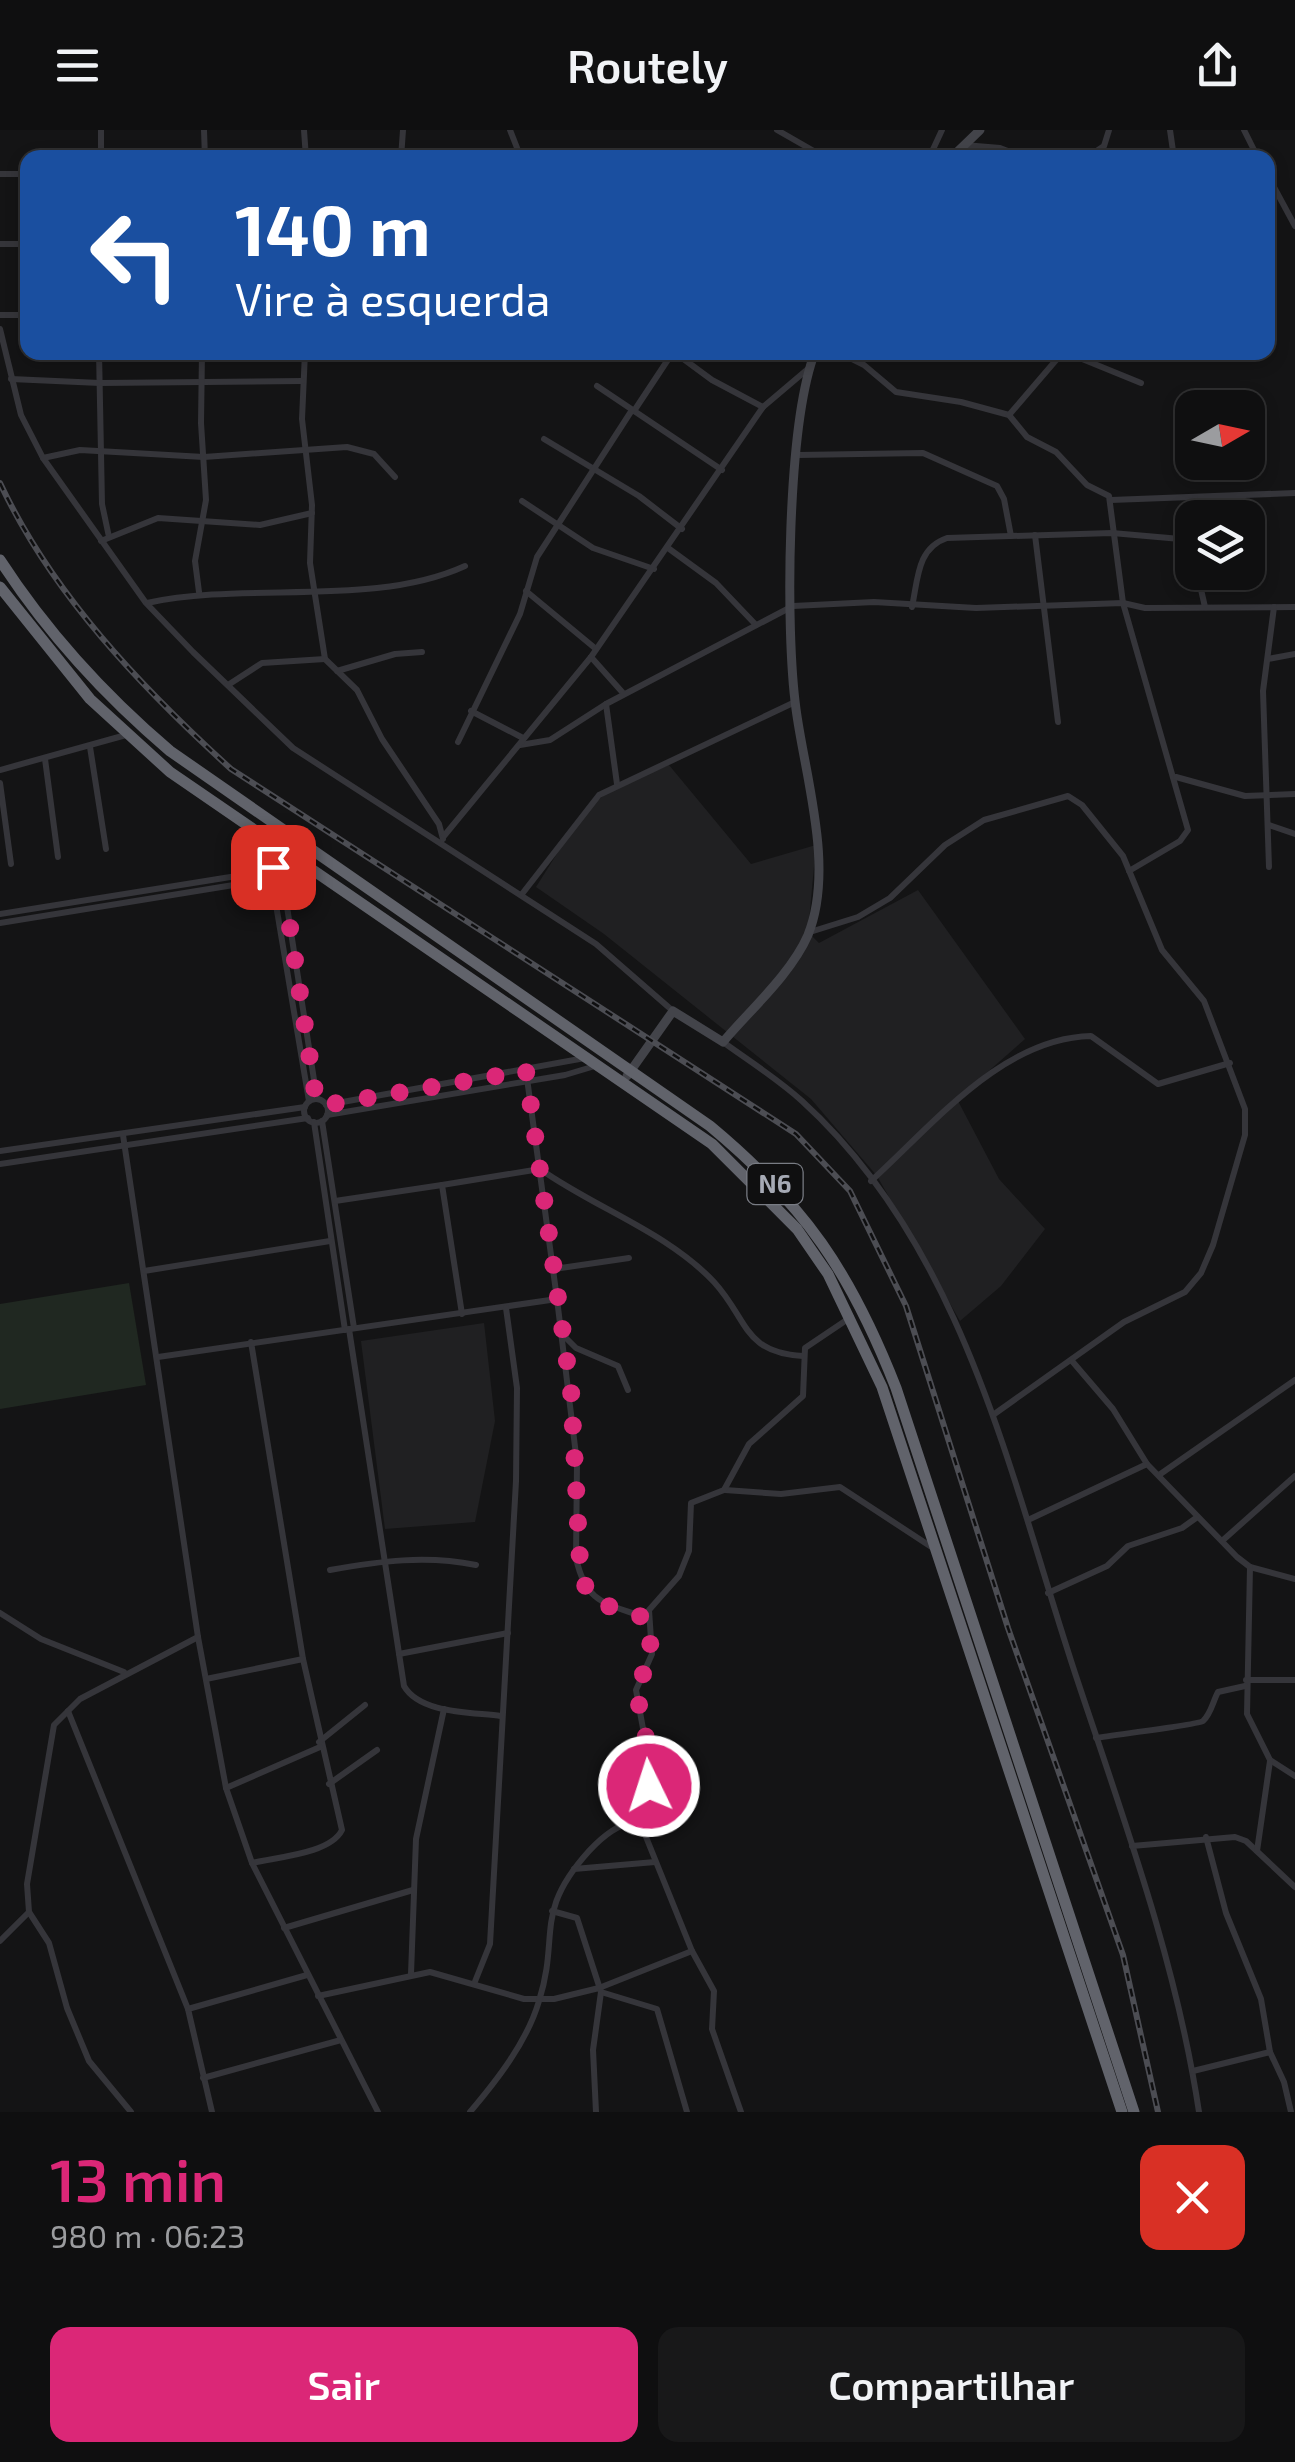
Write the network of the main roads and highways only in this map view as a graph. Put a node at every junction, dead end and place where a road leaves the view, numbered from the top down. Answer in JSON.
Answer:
{"nodes":[{"id":1,"x":0,"y":560,"type":"edge"},
{"id":2,"x":0,"y":587,"type":"edge"},
{"id":3,"x":626,"y":1077,"type":"junction"},
{"id":4,"x":1122,"y":2112,"type":"edge"},
{"id":5,"x":1134,"y":2112,"type":"edge"}],
"edges":[{"from":1,"to":3,"type":"highway","number":"N6"},
{"from":2,"to":3,"type":"highway","number":"N6"},
{"from":3,"to":4,"type":"highway","number":"N6"},
{"from":3,"to":5,"type":"highway","number":"N6"}]}
